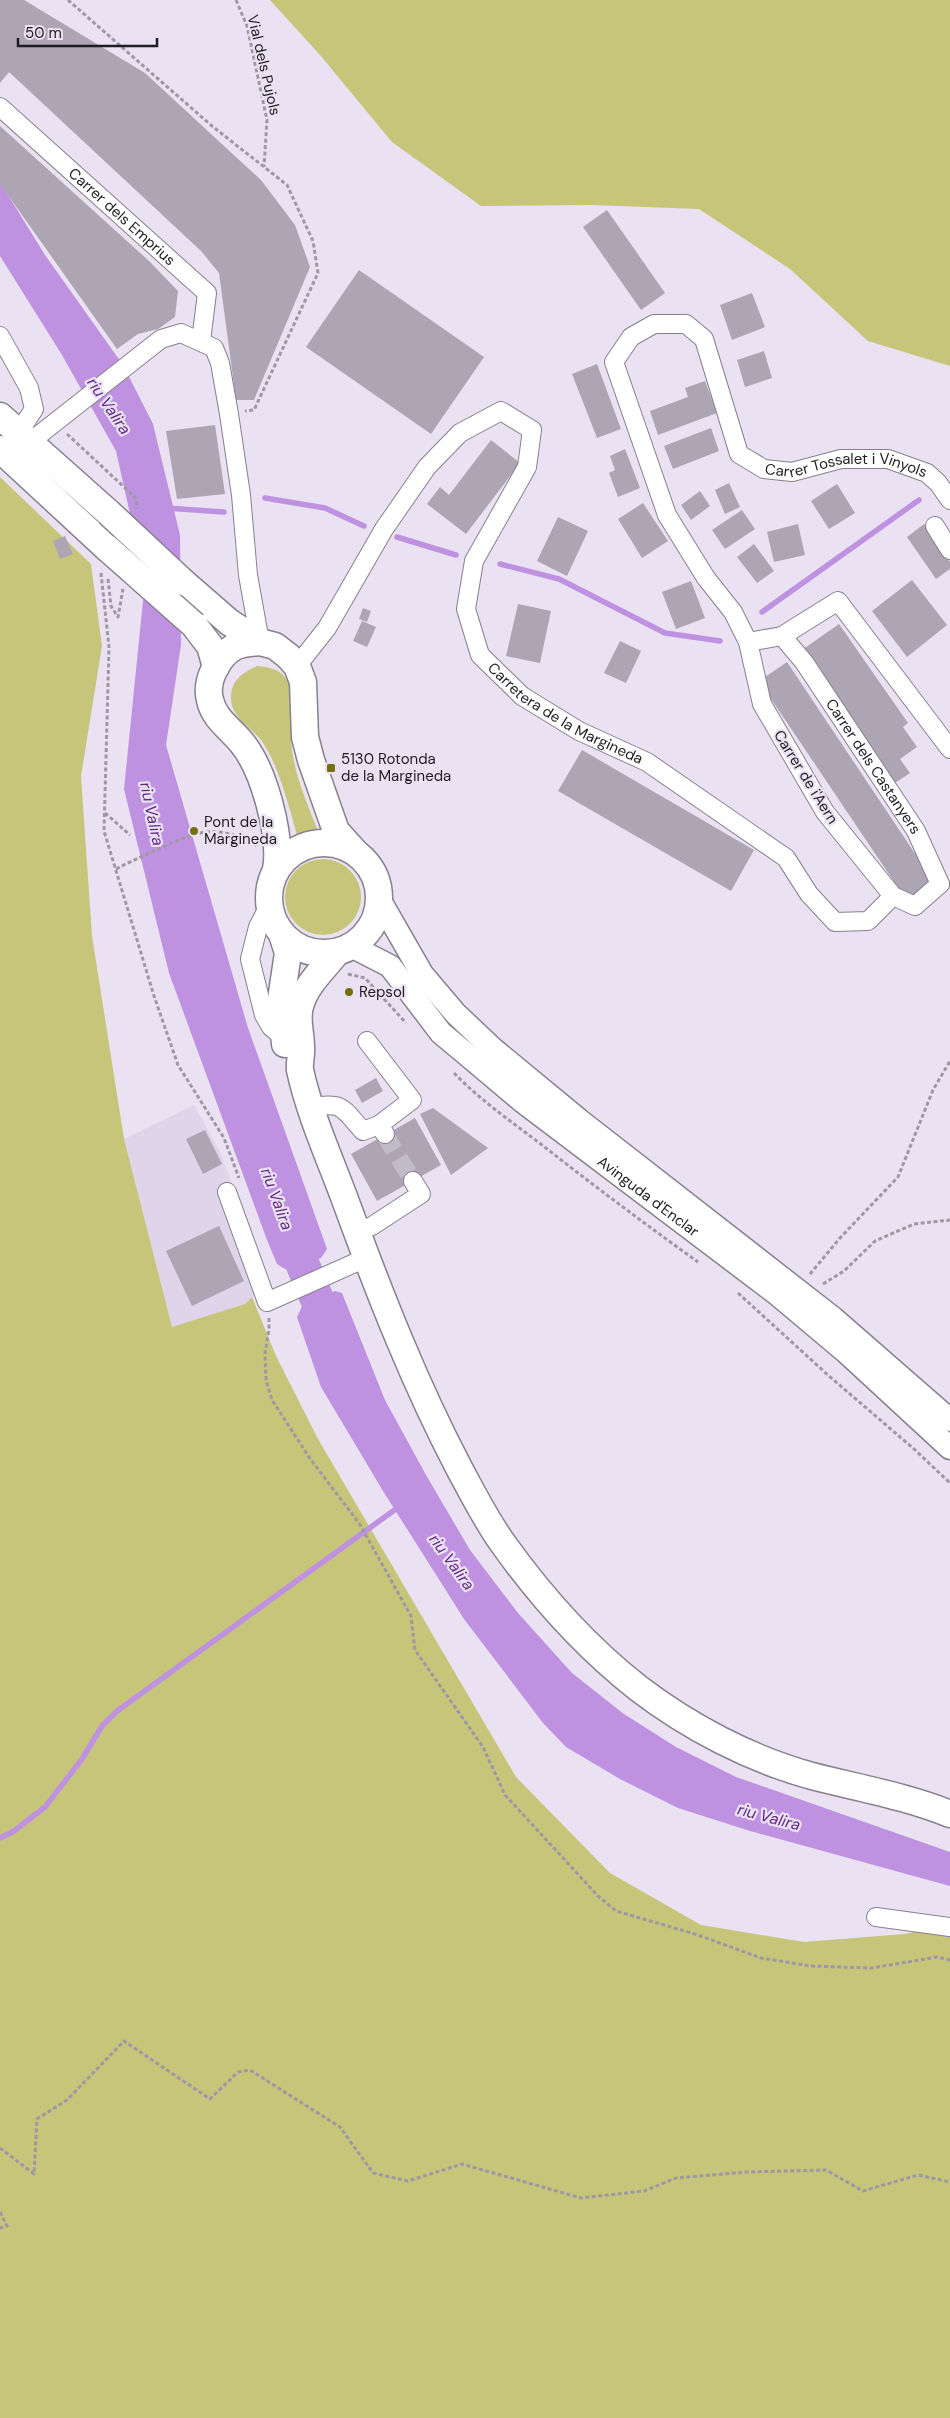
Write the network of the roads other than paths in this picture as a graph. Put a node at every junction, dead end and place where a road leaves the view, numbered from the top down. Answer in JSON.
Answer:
{"nodes":[{"id":1,"x":0,"y":107,"type":"edge"},
{"id":2,"x":0,"y":336,"type":"edge"},
{"id":3,"x":201,"y":341,"type":"junction"},
{"id":4,"x":12,"y":434,"type":"edge"},
{"id":5,"x":950,"y":500,"type":"edge"},
{"id":6,"x":935,"y":526,"type":"dead end"},
{"id":7,"x":950,"y":550,"type":"edge"},
{"id":8,"x":782,"y":636,"type":"junction"},
{"id":9,"x":260,"y":642,"type":"junction"},
{"id":10,"x":748,"y":642,"type":"junction"},
{"id":11,"x":297,"y":666,"type":"junction"},
{"id":12,"x":216,"y":667,"type":"junction"},
{"id":13,"x":950,"y":749,"type":"edge"},
{"id":14,"x":355,"y":852,"type":"junction"},
{"id":15,"x":276,"y":870,"type":"junction"},
{"id":16,"x":893,"y":896,"type":"junction"},
{"id":17,"x":379,"y":899,"type":"junction"},
{"id":18,"x":269,"y":906,"type":"junction"},
{"id":19,"x":282,"y":934,"type":"junction"},
{"id":20,"x":345,"y":958,"type":"junction"},
{"id":21,"x":284,"y":1038,"type":"junction"},
{"id":22,"x":367,"y":1041,"type":"dead end"},
{"id":23,"x":299,"y":1067,"type":"junction"},
{"id":24,"x":311,"y":1107,"type":"junction"},
{"id":25,"x":413,"y":1181,"type":"tunnel mouth"},
{"id":26,"x":233,"y":1187,"type":"road end"},
{"id":27,"x":357,"y":1232,"type":"junction"},
{"id":28,"x":366,"y":1258,"type":"junction"},
{"id":29,"x":950,"y":1420,"type":"edge"},
{"id":30,"x":950,"y":1448,"type":"edge"},
{"id":31,"x":944,"y":1811,"type":"edge"},
{"id":32,"x":876,"y":1917,"type":"dead end"},
{"id":33,"x":950,"y":1927,"type":"edge"}],
"edges":[{"from":1,"to":3,"type":"street","name":"Carrer dels Emprius"},
{"from":2,"to":4,"type":"street"},
{"from":3,"to":4,"type":"street"},
{"from":3,"to":9,"type":"street"},
{"from":4,"to":9,"type":"highway","bridge":true},
{"from":4,"to":12,"type":"highway","bridge":true},
{"from":5,"to":10,"type":"street","name":"Carrer Tossalet i Vinyols"},
{"from":6,"to":7,"type":"street"},
{"from":8,"to":10,"type":"street"},
{"from":8,"to":13,"type":"street"},
{"from":8,"to":16,"type":"street","name":"Carrer dels Castanyers"},
{"from":9,"to":11,"type":"highway"},
{"from":9,"to":12,"type":"highway"},
{"from":10,"to":16,"type":"street","name":"Carrer de i'Aern"},
{"from":11,"to":14,"type":"highway"},
{"from":11,"to":16,"type":"street","name":"Carretera de la Margineda"},
{"from":12,"to":15,"type":"highway"},
{"from":14,"to":15,"type":"highway"},
{"from":14,"to":17,"type":"highway"},
{"from":15,"to":18,"type":"highway"},
{"from":17,"to":20,"type":"highway"},
{"from":17,"to":29,"type":"main road","name":"Avinguda d'Enclar"},
{"from":18,"to":19,"type":"highway"},
{"from":18,"to":21,"type":"street"},
{"from":19,"to":20,"type":"highway"},
{"from":19,"to":21,"type":"highway"},
{"from":20,"to":23,"type":"highway"},
{"from":20,"to":30,"type":"main road","name":"Avinguda d'Enclar"},
{"from":21,"to":23,"type":"highway"},
{"from":22,"to":24,"type":"street"},
{"from":23,"to":24,"type":"highway"},
{"from":24,"to":27,"type":"highway"},
{"from":25,"to":27,"type":"street"},
{"from":26,"to":28,"type":"street"},
{"from":27,"to":28,"type":"highway"},
{"from":28,"to":31,"type":"highway"},
{"from":32,"to":33,"type":"street"}]}
